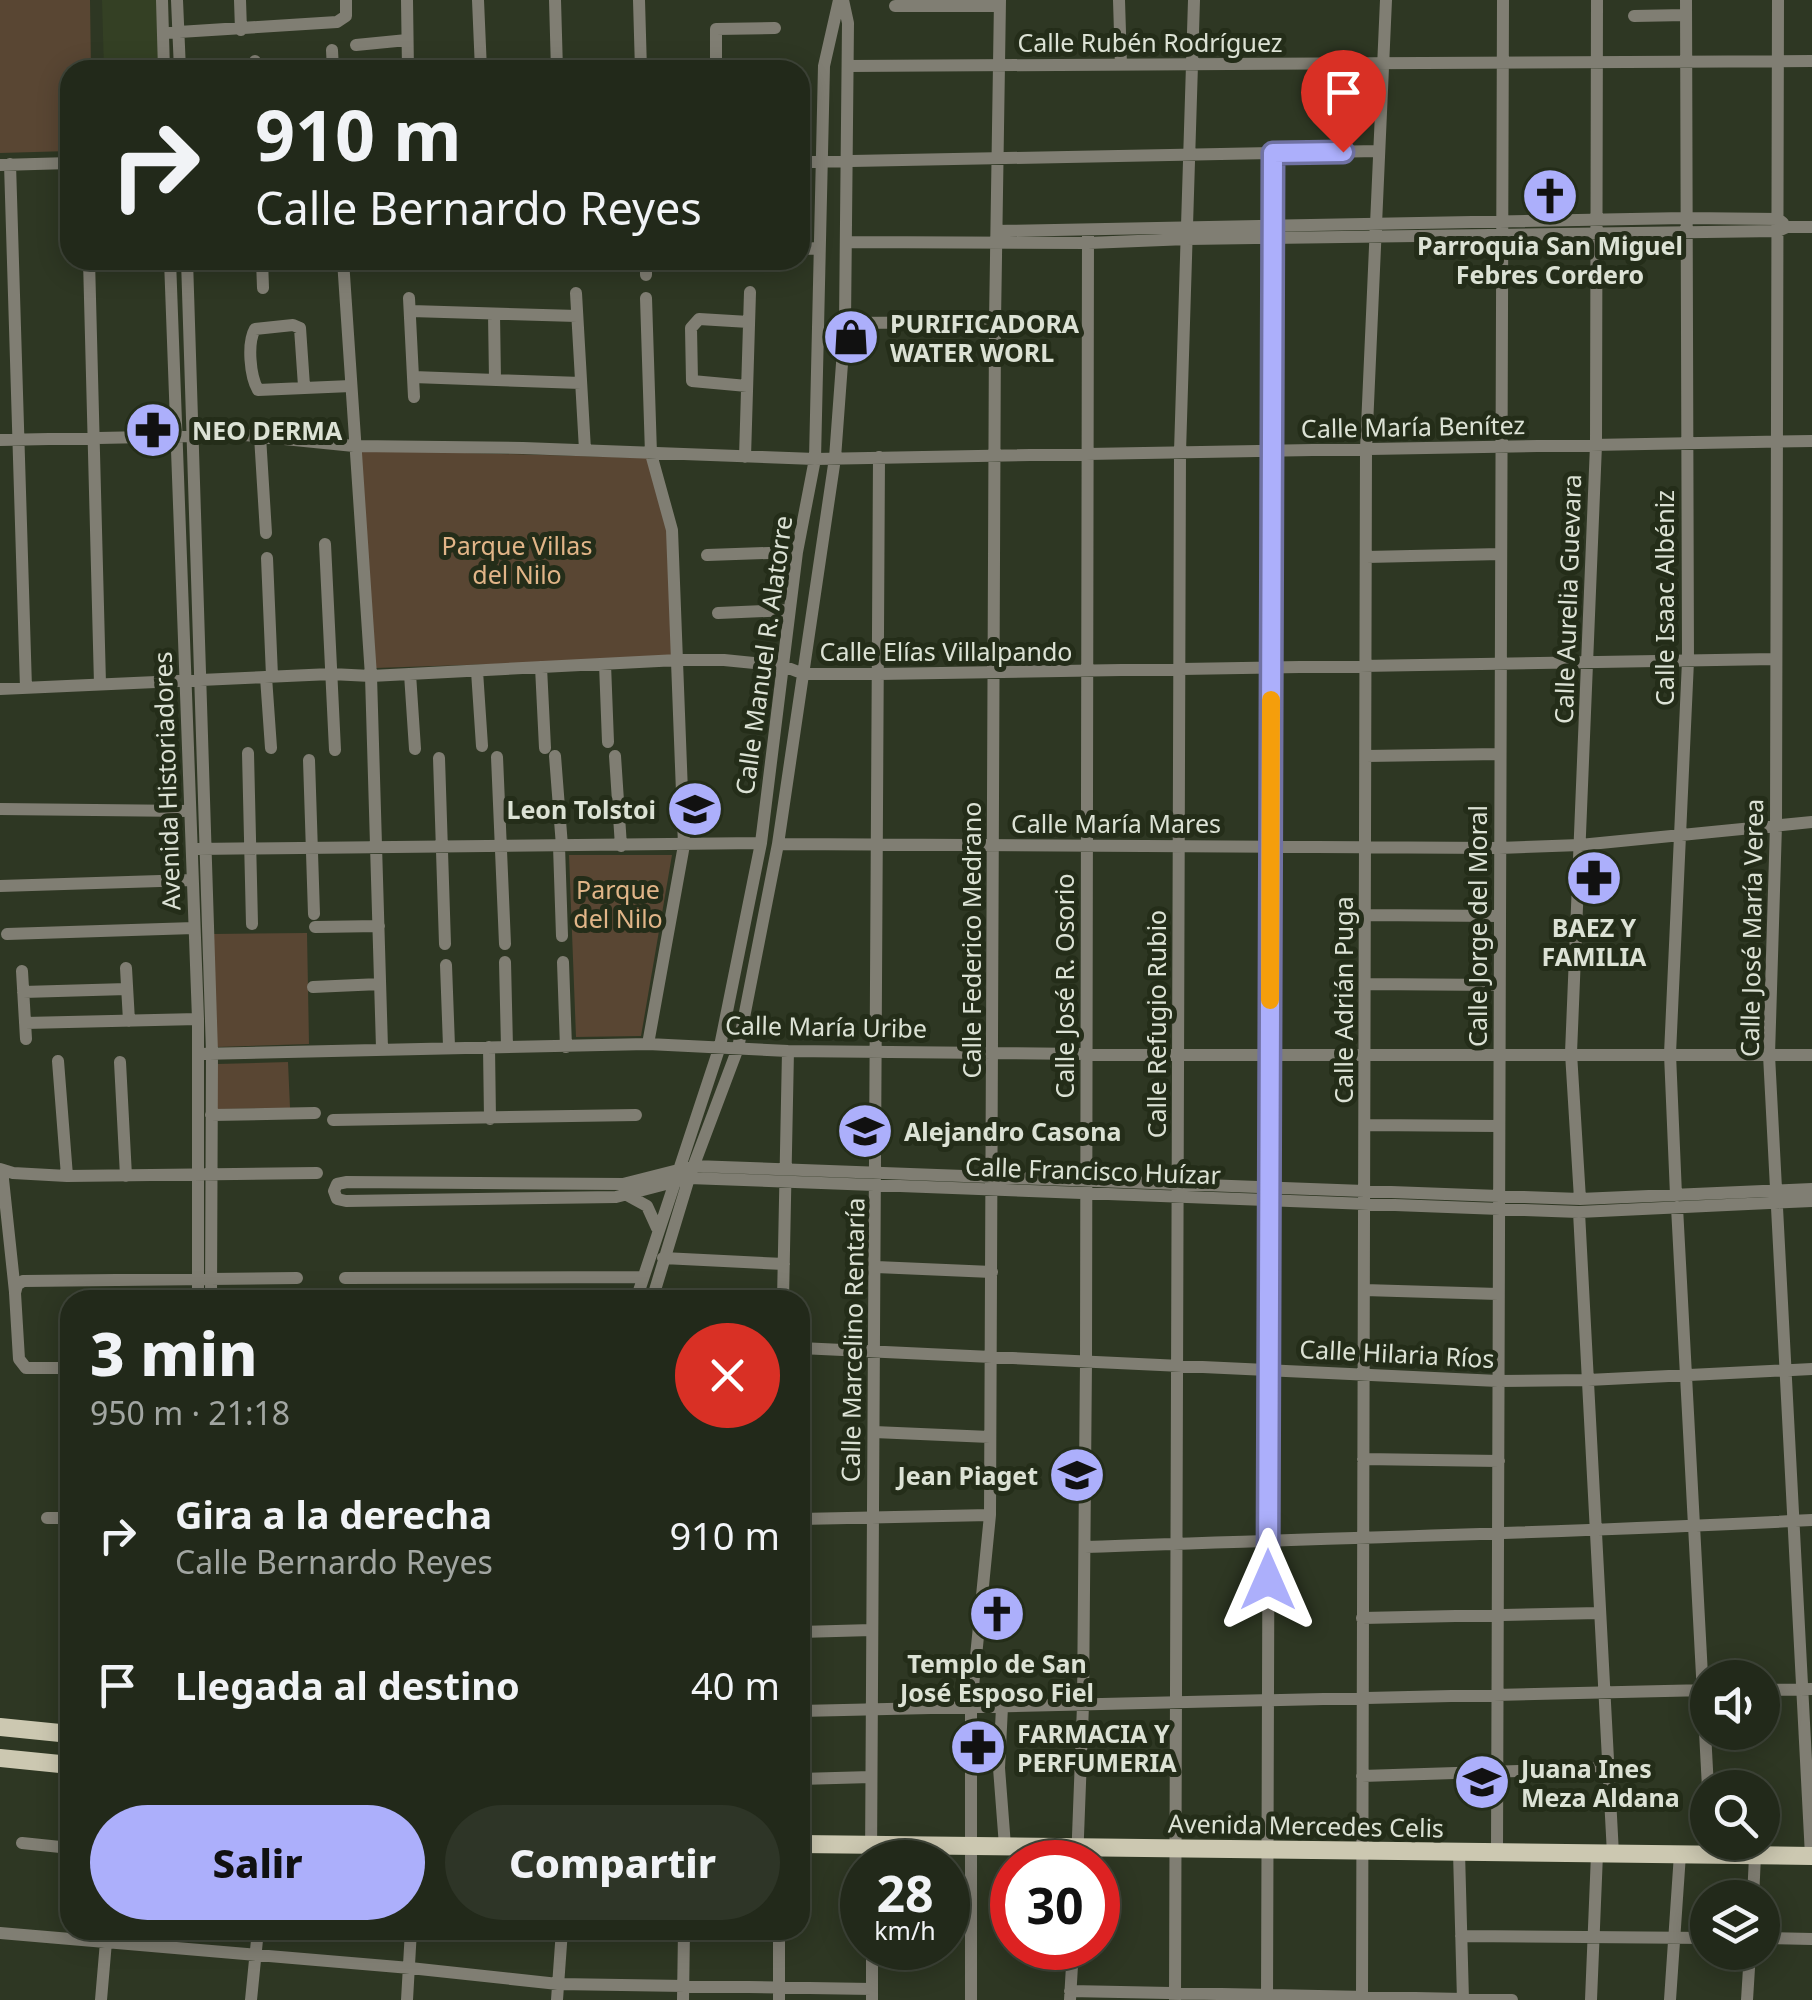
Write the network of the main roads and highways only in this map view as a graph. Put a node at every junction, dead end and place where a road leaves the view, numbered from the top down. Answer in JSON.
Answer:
{"nodes":[{"id":1,"x":4,"y":1732,"type":"edge"},
{"id":2,"x":60,"y":1734,"type":"edge"},
{"id":3,"x":0,"y":1758,"type":"edge"},
{"id":4,"x":60,"y":1764,"type":"edge"},
{"id":5,"x":810,"y":1846,"type":"edge"},
{"id":6,"x":840,"y":1850,"type":"edge"},
{"id":7,"x":1120,"y":1852,"type":"edge"},
{"id":8,"x":1690,"y":1852,"type":"edge"},
{"id":9,"x":1780,"y":1856,"type":"edge"},
{"id":10,"x":1812,"y":1856,"type":"edge"}],
"edges":[{"from":1,"to":2,"type":"main road"},
{"from":3,"to":4,"type":"main road"},
{"from":5,"to":6,"type":"main road","name":"Avenida Mercedes Celis"},
{"from":7,"to":8,"type":"main road","name":"Avenida Mercedes Celis"},
{"from":9,"to":10,"type":"main road","name":"Avenida Mercedes Celis"}]}
